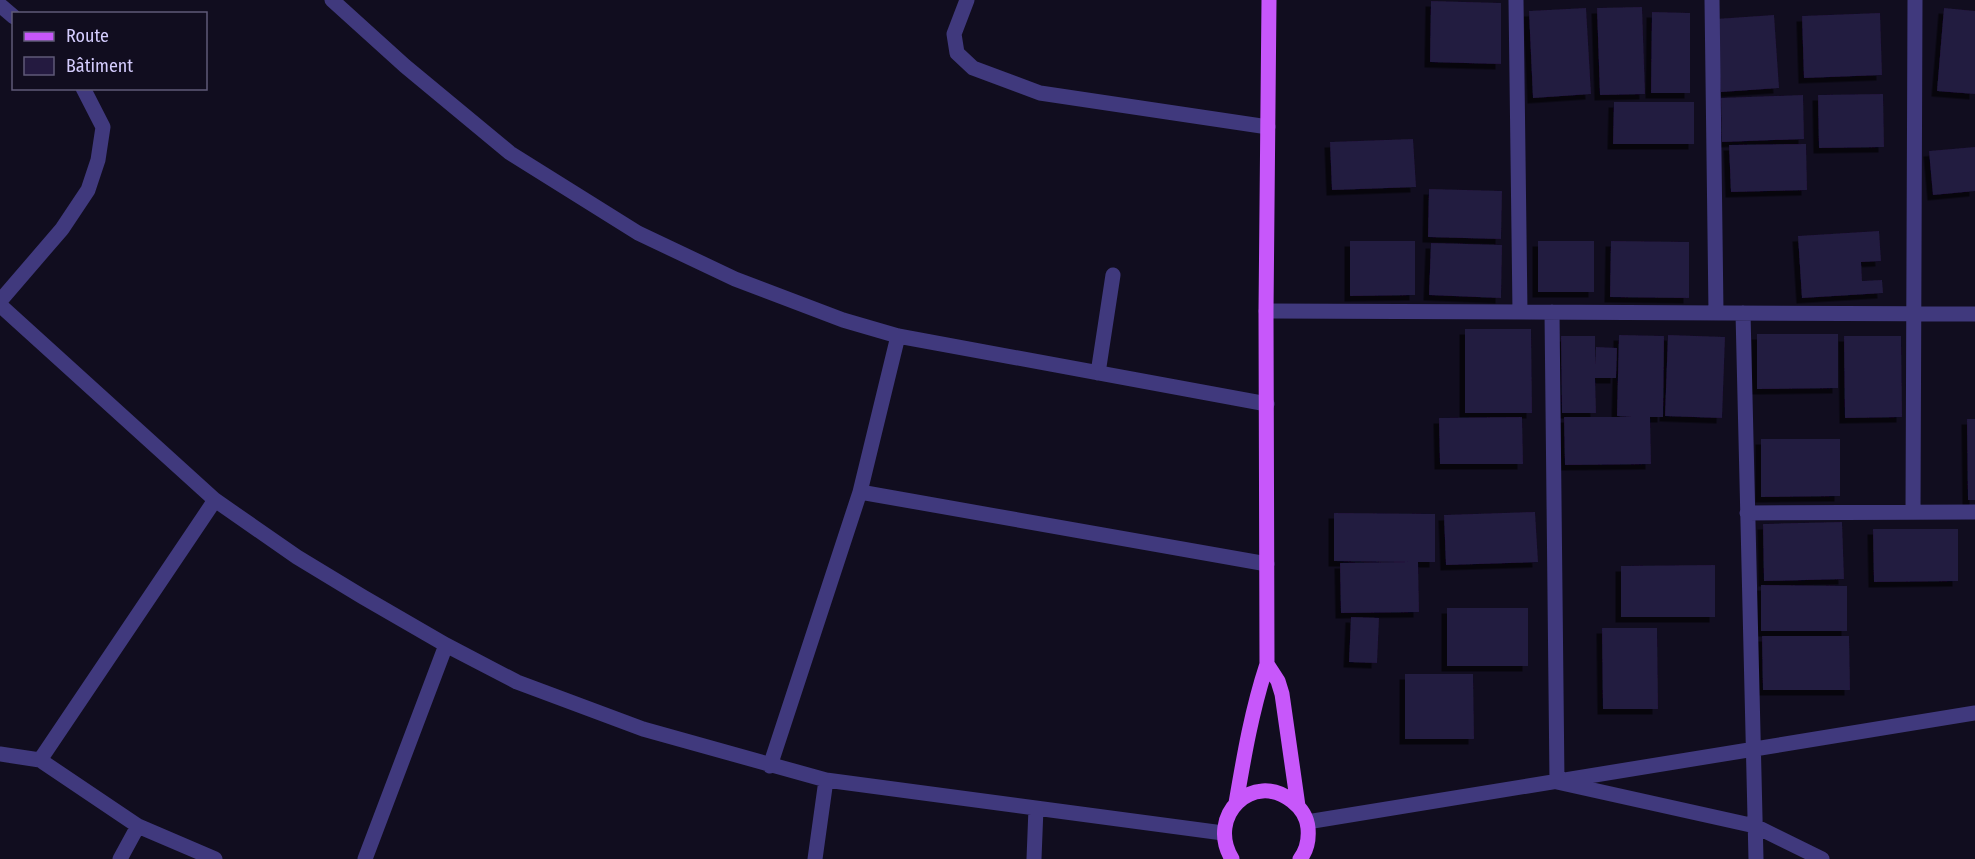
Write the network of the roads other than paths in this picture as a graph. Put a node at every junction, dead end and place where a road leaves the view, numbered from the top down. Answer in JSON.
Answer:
{"nodes":[{"id":1,"x":332,"y":0,"type":"edge"},
{"id":2,"x":967,"y":0,"type":"edge"},
{"id":3,"x":1269,"y":0,"type":"edge"},
{"id":4,"x":1516,"y":0,"type":"edge"},
{"id":5,"x":1712,"y":0,"type":"edge"},
{"id":6,"x":1915,"y":0,"type":"edge"},
{"id":7,"x":0,"y":5,"type":"edge"},
{"id":8,"x":12,"y":15,"type":"edge"},
{"id":9,"x":84,"y":90,"type":"edge"},
{"id":10,"x":1268,"y":126,"type":"junction"},
{"id":11,"x":1113,"y":275,"type":"dead end"},
{"id":12,"x":0,"y":303,"type":"edge"},
{"id":13,"x":1266,"y":311,"type":"junction"},
{"id":14,"x":1520,"y":312,"type":"junction"},
{"id":15,"x":1552,"y":312,"type":"junction"},
{"id":16,"x":1716,"y":312,"type":"junction"},
{"id":17,"x":1743,"y":313,"type":"junction"},
{"id":18,"x":1913,"y":313,"type":"junction"},
{"id":19,"x":1975,"y":314,"type":"edge"},
{"id":20,"x":897,"y":336,"type":"junction"},
{"id":21,"x":1098,"y":373,"type":"junction"},
{"id":22,"x":1267,"y":404,"type":"junction"},
{"id":23,"x":860,"y":492,"type":"junction"},
{"id":24,"x":215,"y":501,"type":"junction"},
{"id":25,"x":1913,"y":512,"type":"junction"},
{"id":26,"x":1975,"y":512,"type":"edge"},
{"id":27,"x":1747,"y":513,"type":"junction"},
{"id":28,"x":1267,"y":564,"type":"junction"},
{"id":29,"x":446,"y":645,"type":"junction"},
{"id":30,"x":1267,"y":663,"type":"junction"},
{"id":31,"x":1975,"y":713,"type":"edge"},
{"id":32,"x":1754,"y":749,"type":"junction"},
{"id":33,"x":0,"y":754,"type":"edge"},
{"id":34,"x":40,"y":760,"type":"junction"},
{"id":35,"x":770,"y":766,"type":"junction"},
{"id":36,"x":826,"y":780,"type":"junction"},
{"id":37,"x":1557,"y":782,"type":"junction"},
{"id":38,"x":1236,"y":803,"type":"junction"},
{"id":39,"x":1298,"y":806,"type":"junction"},
{"id":40,"x":1036,"y":808,"type":"junction"},
{"id":41,"x":1307,"y":822,"type":"junction"},
{"id":42,"x":138,"y":826,"type":"junction"},
{"id":43,"x":1755,"y":826,"type":"junction"},
{"id":44,"x":1223,"y":833,"type":"junction"},
{"id":45,"x":120,"y":859,"type":"edge"},
{"id":46,"x":215,"y":859,"type":"edge"},
{"id":47,"x":365,"y":859,"type":"edge"},
{"id":48,"x":815,"y":859,"type":"edge"},
{"id":49,"x":1034,"y":859,"type":"edge"},
{"id":50,"x":1232,"y":859,"type":"edge"},
{"id":51,"x":1300,"y":859,"type":"edge"},
{"id":52,"x":1756,"y":859,"type":"edge"},
{"id":53,"x":1822,"y":859,"type":"edge"}],
"edges":[{"from":1,"to":20,"type":"street"},
{"from":2,"to":10,"type":"street"},
{"from":3,"to":10,"type":"main road"},
{"from":4,"to":14,"type":"street"},
{"from":5,"to":16,"type":"street"},
{"from":6,"to":18,"type":"street"},
{"from":7,"to":8,"type":"street"},
{"from":9,"to":12,"type":"street"},
{"from":10,"to":13,"type":"main road"},
{"from":11,"to":21,"type":"street"},
{"from":12,"to":24,"type":"street"},
{"from":13,"to":14,"type":"street"},
{"from":13,"to":22,"type":"main road"},
{"from":14,"to":15,"type":"street"},
{"from":15,"to":16,"type":"street"},
{"from":15,"to":37,"type":"street"},
{"from":16,"to":17,"type":"street"},
{"from":17,"to":18,"type":"street"},
{"from":17,"to":27,"type":"street"},
{"from":18,"to":19,"type":"street"},
{"from":18,"to":25,"type":"street"},
{"from":20,"to":21,"type":"street"},
{"from":20,"to":23,"type":"street"},
{"from":21,"to":22,"type":"street"},
{"from":22,"to":28,"type":"main road"},
{"from":23,"to":28,"type":"street"},
{"from":23,"to":35,"type":"street"},
{"from":24,"to":29,"type":"street"},
{"from":24,"to":34,"type":"street"},
{"from":25,"to":26,"type":"street"},
{"from":25,"to":27,"type":"street"},
{"from":27,"to":32,"type":"street"},
{"from":28,"to":30,"type":"main road"},
{"from":29,"to":35,"type":"street"},
{"from":29,"to":47,"type":"street"},
{"from":30,"to":38,"type":"main road"},
{"from":30,"to":39,"type":"main road"},
{"from":31,"to":32,"type":"street"},
{"from":32,"to":37,"type":"street"},
{"from":32,"to":43,"type":"street"},
{"from":33,"to":34,"type":"street"},
{"from":34,"to":42,"type":"street"},
{"from":35,"to":36,"type":"street"},
{"from":36,"to":40,"type":"street"},
{"from":36,"to":48,"type":"street"},
{"from":37,"to":41,"type":"street"},
{"from":37,"to":43,"type":"street"},
{"from":38,"to":39,"type":"main road"},
{"from":38,"to":44,"type":"main road"},
{"from":39,"to":41,"type":"main road"},
{"from":40,"to":44,"type":"street"},
{"from":40,"to":49,"type":"street"},
{"from":41,"to":51,"type":"main road"},
{"from":42,"to":45,"type":"street"},
{"from":42,"to":46,"type":"street"},
{"from":43,"to":52,"type":"street"},
{"from":43,"to":53,"type":"street"},
{"from":44,"to":50,"type":"main road"}]}
